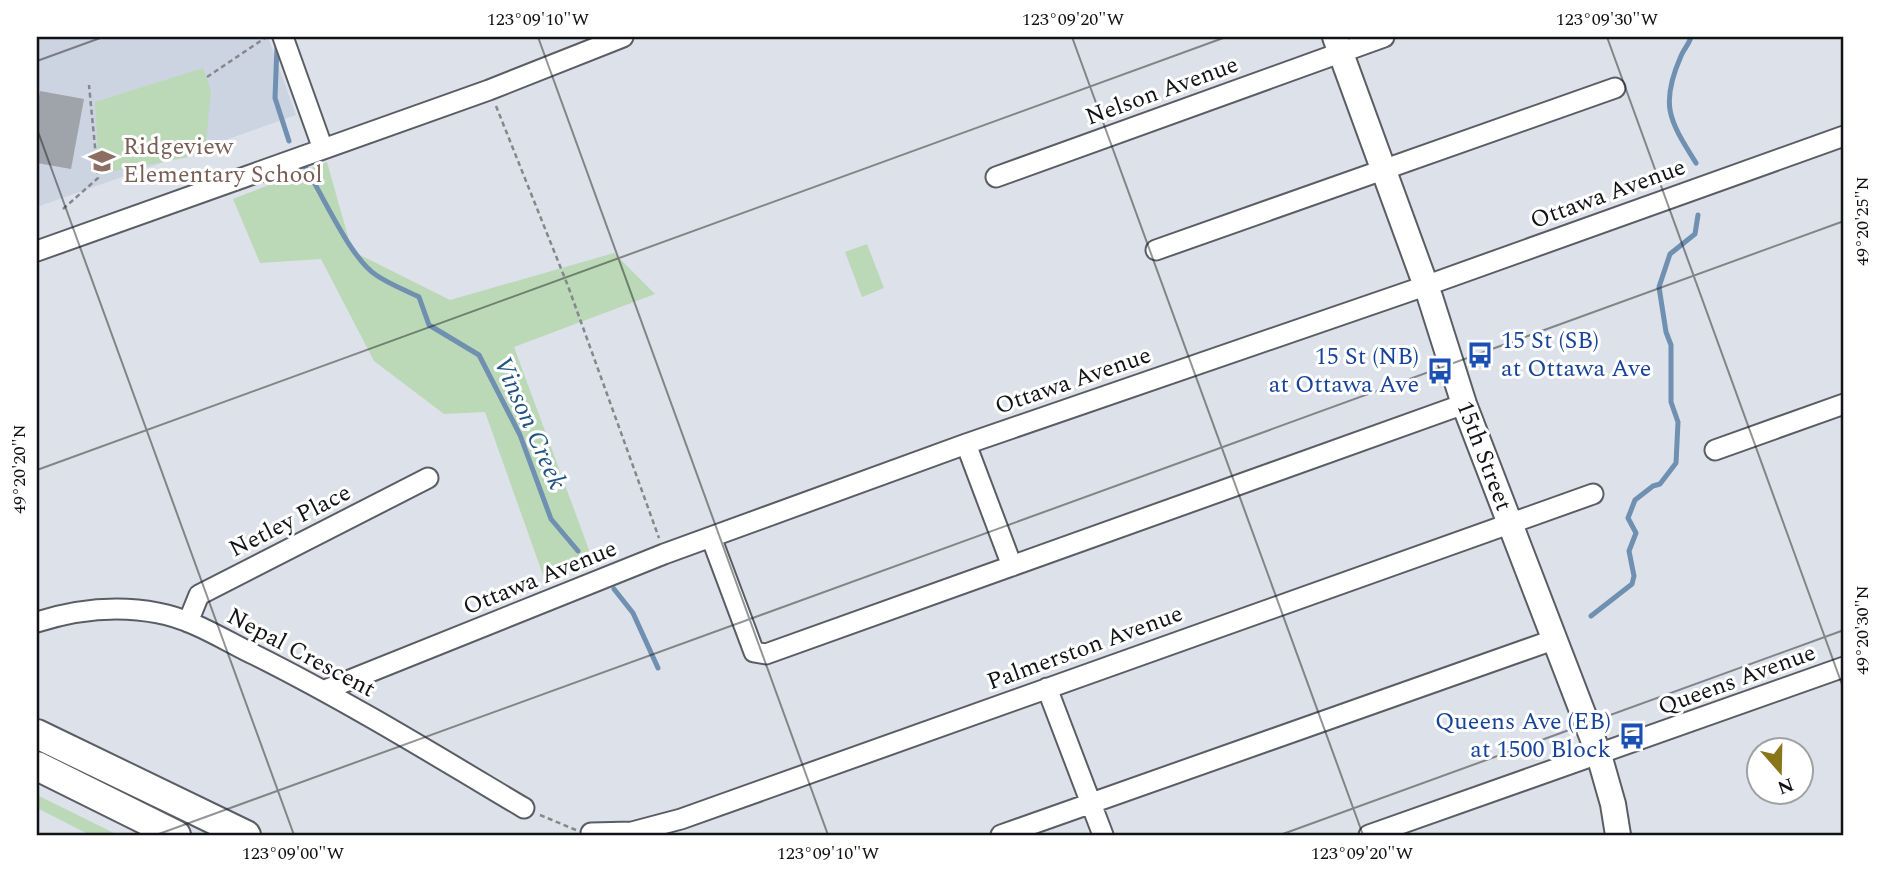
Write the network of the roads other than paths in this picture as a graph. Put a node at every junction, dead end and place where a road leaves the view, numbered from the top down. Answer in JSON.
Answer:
{"nodes":[{"id":1,"x":283,"y":37,"type":"edge"},
{"id":2,"x":623,"y":37,"type":"edge"},
{"id":3,"x":1384,"y":37,"type":"edge"},
{"id":4,"x":1338,"y":45,"type":"edge"},
{"id":5,"x":1615,"y":88,"type":"dead end"},
{"id":6,"x":1844,"y":136,"type":"edge"},
{"id":7,"x":323,"y":149,"type":"junction"},
{"id":8,"x":1383,"y":169,"type":"junction"},
{"id":9,"x":996,"y":177,"type":"dead end"},
{"id":10,"x":1156,"y":250,"type":"dead end"},
{"id":11,"x":37,"y":251,"type":"edge"},
{"id":12,"x":1426,"y":286,"type":"junction"},
{"id":13,"x":1464,"y":404,"type":"junction"},
{"id":14,"x":1844,"y":404,"type":"edge"},
{"id":15,"x":966,"y":444,"type":"junction"},
{"id":16,"x":1715,"y":450,"type":"dead end"},
{"id":17,"x":428,"y":478,"type":"dead end"},
{"id":18,"x":1594,"y":494,"type":"dead end"},
{"id":19,"x":1509,"y":523,"type":"junction"},
{"id":20,"x":711,"y":537,"type":"junction"},
{"id":21,"x":1012,"y":566,"type":"junction"},
{"id":22,"x":37,"y":622,"type":"edge"},
{"id":23,"x":188,"y":622,"type":"junction"},
{"id":24,"x":1553,"y":640,"type":"junction"},
{"id":25,"x":1844,"y":667,"type":"edge"},
{"id":26,"x":1047,"y":688,"type":"junction"},
{"id":27,"x":325,"y":690,"type":"junction"},
{"id":28,"x":37,"y":734,"type":"edge"},
{"id":29,"x":1599,"y":755,"type":"junction"},
{"id":30,"x":37,"y":766,"type":"edge"},
{"id":31,"x":1090,"y":803,"type":"junction"},
{"id":32,"x":524,"y":808,"type":"road end"},
{"id":33,"x":591,"y":833,"type":"road end"},
{"id":34,"x":176,"y":835,"type":"edge"},
{"id":35,"x":246,"y":835,"type":"edge"},
{"id":36,"x":1001,"y":835,"type":"edge"},
{"id":37,"x":1103,"y":835,"type":"edge"},
{"id":38,"x":1369,"y":835,"type":"edge"},
{"id":39,"x":1618,"y":835,"type":"edge"}],
"edges":[{"from":1,"to":7,"type":"street"},
{"from":2,"to":7,"type":"street"},
{"from":3,"to":4,"type":"street","name":"Nelson Avenue"},
{"from":4,"to":8,"type":"main road","name":"15th Street"},
{"from":4,"to":9,"type":"street","name":"Nelson Avenue"},
{"from":5,"to":8,"type":"street"},
{"from":6,"to":12,"type":"street","name":"Ottawa Avenue"},
{"from":7,"to":11,"type":"street"},
{"from":8,"to":10,"type":"street"},
{"from":8,"to":12,"type":"main road","name":"15th Street"},
{"from":12,"to":13,"type":"main road","name":"15th Street"},
{"from":12,"to":15,"type":"street","name":"Ottawa Avenue"},
{"from":13,"to":19,"type":"main road","name":"15th Street"},
{"from":13,"to":21,"type":"street"},
{"from":14,"to":16,"type":"street"},
{"from":15,"to":20,"type":"street","name":"Ottawa Avenue"},
{"from":15,"to":21,"type":"street"},
{"from":17,"to":23,"type":"street","name":"Netley Place"},
{"from":18,"to":19,"type":"street","name":"Palmerston Avenue"},
{"from":19,"to":24,"type":"main road","name":"15th Street"},
{"from":19,"to":26,"type":"street","name":"Palmerston Avenue"},
{"from":20,"to":21,"type":"street"},
{"from":20,"to":27,"type":"street","name":"Ottawa Avenue"},
{"from":22,"to":23,"type":"street","name":"Nepal Crescent"},
{"from":23,"to":27,"type":"street","name":"Nepal Crescent"},
{"from":24,"to":29,"type":"main road","name":"15th Street"},
{"from":24,"to":31,"type":"street"},
{"from":25,"to":29,"type":"street","name":"Queens Avenue"},
{"from":26,"to":31,"type":"street"},
{"from":26,"to":33,"type":"street","name":"Palmerston Avenue"},
{"from":27,"to":32,"type":"street","name":"Nepal Crescent"},
{"from":28,"to":35,"type":"highway"},
{"from":29,"to":38,"type":"street","name":"Queens Avenue"},
{"from":29,"to":39,"type":"main road","name":"15th Street"},
{"from":30,"to":34,"type":"highway"},
{"from":31,"to":36,"type":"street"},
{"from":31,"to":37,"type":"street"}]}
